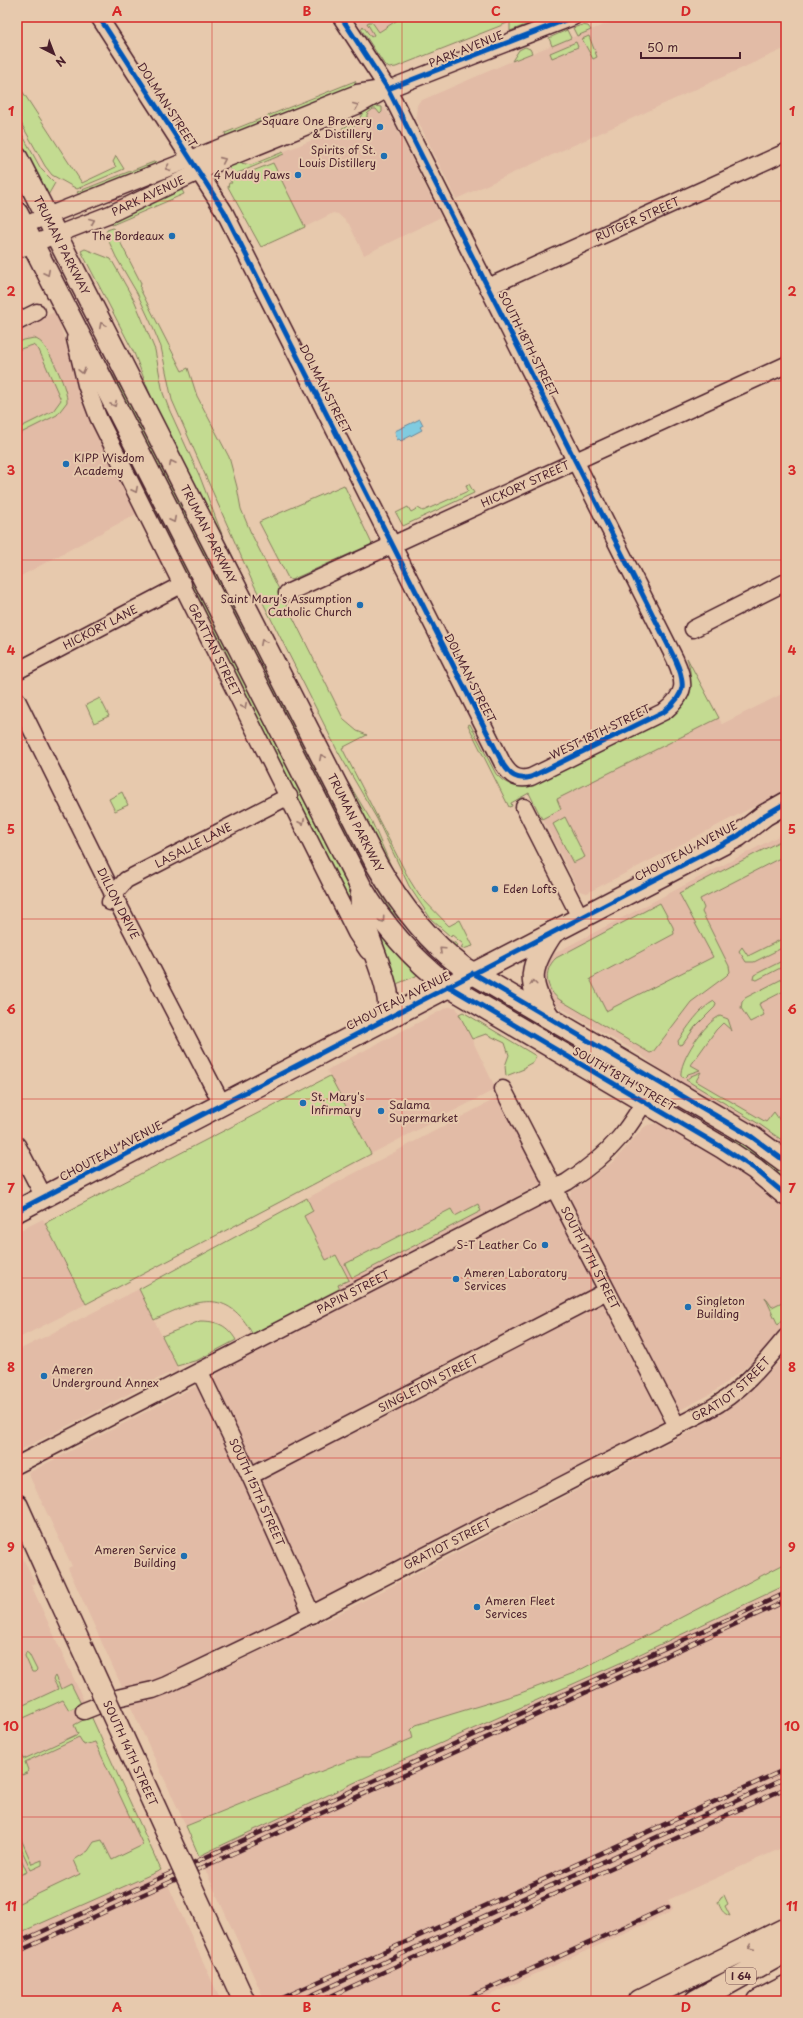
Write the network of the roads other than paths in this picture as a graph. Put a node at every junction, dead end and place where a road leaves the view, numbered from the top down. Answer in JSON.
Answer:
{"nodes":[{"id":1,"x":99,"y":17,"type":"edge"},
{"id":2,"x":341,"y":17,"type":"edge"},
{"id":3,"x":573,"y":17,"type":"edge"},
{"id":4,"x":553,"y":21,"type":"edge"},
{"id":5,"x":388,"y":89,"type":"junction"},
{"id":6,"x":786,"y":152,"type":"edge"},
{"id":7,"x":17,"y":158,"type":"edge"},
{"id":8,"x":195,"y":165,"type":"junction"},
{"id":9,"x":46,"y":216,"type":"junction"},
{"id":10,"x":19,"y":222,"type":"edge"},
{"id":11,"x":56,"y":235,"type":"junction"},
{"id":12,"x":25,"y":247,"type":"edge"},
{"id":13,"x":488,"y":287,"type":"junction"},
{"id":14,"x":37,"y":312,"type":"dead end"},
{"id":15,"x":71,"y":320,"type":"junction"},
{"id":16,"x":17,"y":322,"type":"edge"},
{"id":17,"x":786,"y":366,"type":"edge"},
{"id":18,"x":577,"y":461,"type":"junction"},
{"id":19,"x":392,"y":545,"type":"junction"},
{"id":20,"x":786,"y":582,"type":"edge"},
{"id":21,"x":183,"y":584,"type":"junction"},
{"id":22,"x":286,"y":593,"type":"dead end"},
{"id":23,"x":694,"y":629,"type":"dead end"},
{"id":24,"x":17,"y":671,"type":"edge"},
{"id":25,"x":683,"y":688,"type":"joint"},
{"id":26,"x":17,"y":700,"type":"edge"},
{"id":27,"x":516,"y":778,"type":"joint"},
{"id":28,"x":289,"y":796,"type":"junction"},
{"id":29,"x":786,"y":803,"type":"edge"},
{"id":30,"x":524,"y":807,"type":"dead end"},
{"id":31,"x":786,"y":819,"type":"edge"},
{"id":32,"x":738,"y":836,"type":"junction"},
{"id":33,"x":361,"y":887,"type":"junction"},
{"id":34,"x":111,"y":901,"type":"junction"},
{"id":35,"x":580,"y":917,"type":"junction"},
{"id":36,"x":553,"y":931,"type":"junction"},
{"id":37,"x":381,"y":970,"type":"junction"},
{"id":38,"x":473,"y":973,"type":"junction"},
{"id":39,"x":448,"y":986,"type":"junction"},
{"id":40,"x":389,"y":1016,"type":"junction"},
{"id":41,"x":549,"y":1017,"type":"junction"},
{"id":42,"x":657,"y":1080,"type":"junction"},
{"id":43,"x":503,"y":1089,"type":"dead end"},
{"id":44,"x":644,"y":1102,"type":"junction"},
{"id":45,"x":222,"y":1104,"type":"junction"},
{"id":46,"x":17,"y":1145,"type":"edge"},
{"id":47,"x":786,"y":1162,"type":"edge"},
{"id":48,"x":554,"y":1189,"type":"junction"},
{"id":49,"x":786,"y":1195,"type":"edge"},
{"id":50,"x":44,"y":1197,"type":"junction"},
{"id":51,"x":17,"y":1211,"type":"edge"},
{"id":52,"x":607,"y":1291,"type":"junction"},
{"id":53,"x":786,"y":1337,"type":"edge"},
{"id":54,"x":200,"y":1372,"type":"junction"},
{"id":55,"x":677,"y":1426,"type":"junction"},
{"id":56,"x":17,"y":1465,"type":"edge"},
{"id":57,"x":250,"y":1476,"type":"junction"},
{"id":58,"x":17,"y":1505,"type":"edge"},
{"id":59,"x":312,"y":1614,"type":"junction"},
{"id":60,"x":84,"y":1711,"type":"dead end"},
{"id":61,"x":786,"y":1929,"type":"edge"},
{"id":62,"x":786,"y":1951,"type":"edge"},
{"id":63,"x":786,"y":1987,"type":"edge"},
{"id":64,"x":244,"y":2001,"type":"edge"},
{"id":65,"x":639,"y":2001,"type":"edge"},
{"id":66,"x":696,"y":2001,"type":"edge"},
{"id":67,"x":759,"y":2001,"type":"edge"}],
"edges":[{"from":1,"to":8,"type":"street","name":"DOLMAN STREET"},
{"from":2,"to":5,"type":"street","name":"SOUTH 18TH STREET"},
{"from":3,"to":4,"type":"street","name":"PARK AVENUE"},
{"from":4,"to":5,"type":"street","name":"PARK AVENUE"},
{"from":5,"to":8,"type":"street","name":"PARK AVENUE"},
{"from":5,"to":13,"type":"street","name":"SOUTH 18TH STREET"},
{"from":6,"to":13,"type":"street","name":"RUTGER STREET"},
{"from":7,"to":9,"type":"main road","name":"TRUMAN PARKWAY"},
{"from":8,"to":9,"type":"street","name":"PARK AVENUE","one_way":true},
{"from":11,"to":8,"type":"street","name":"PARK AVENUE","one_way":true},
{"from":8,"to":19,"type":"street","name":"DOLMAN STREET"},
{"from":9,"to":10,"type":"street","name":"PARK AVENUE"},
{"from":9,"to":11,"type":"main road","name":"TRUMAN PARKWAY"},
{"from":10,"to":12,"type":"main road"},
{"from":11,"to":12,"type":"street","name":"PARK AVENUE"},
{"from":38,"to":11,"type":"main road","name":"TRUMAN PARKWAY","one_way":true},
{"from":12,"to":15,"type":"main road","one_way":true},
{"from":13,"to":18,"type":"street","name":"SOUTH 18TH STREET"},
{"from":14,"to":16,"type":"street"},
{"from":15,"to":21,"type":"street","name":"GRATTAN STREET","one_way":true},
{"from":15,"to":33,"type":"main road","one_way":true},
{"from":17,"to":18,"type":"street","name":"HICKORY STREET"},
{"from":18,"to":19,"type":"street","name":"HICKORY STREET"},
{"from":18,"to":25,"type":"street","name":"SOUTH 18TH STREET"},
{"from":19,"to":22,"type":"street","name":"HICKORY STREET"},
{"from":19,"to":27,"type":"street","name":"DOLMAN STREET"},
{"from":20,"to":23,"type":"street"},
{"from":21,"to":24,"type":"street","name":"HICKORY LANE"},
{"from":21,"to":28,"type":"street","name":"GRATTAN STREET","one_way":true},
{"from":25,"to":27,"type":"street","name":"WEST 18TH STREET"},
{"from":26,"to":34,"type":"street","name":"DILLON DRIVE"},
{"from":28,"to":34,"type":"street","name":"LASALLE LANE"},
{"from":28,"to":37,"type":"street","name":"GRATTAN STREET","one_way":true},
{"from":29,"to":32,"type":"main road","name":"CHOUTEAU AVENUE"},
{"from":30,"to":35,"type":"street"},
{"from":31,"to":32,"type":"main road","name":"CHOUTEAU AVENUE"},
{"from":32,"to":35,"type":"main road","name":"CHOUTEAU AVENUE"},
{"from":33,"to":37,"type":"main road"},
{"from":33,"to":39,"type":"main road","one_way":true},
{"from":34,"to":45,"type":"street","name":"DILLON DRIVE"},
{"from":35,"to":36,"type":"main road","name":"CHOUTEAU AVENUE"},
{"from":36,"to":38,"type":"main road","name":"CHOUTEAU AVENUE"},
{"from":41,"to":36,"type":"main road","one_way":true},
{"from":37,"to":40,"type":"main road"},
{"from":38,"to":39,"type":"main road","name":"CHOUTEAU AVENUE"},
{"from":38,"to":41,"type":"main road","name":"SOUTH 18TH STREET"},
{"from":39,"to":40,"type":"main road","name":"CHOUTEAU AVENUE"},
{"from":39,"to":44,"type":"main road","name":"SOUTH 18TH STREET"},
{"from":40,"to":45,"type":"main road","name":"CHOUTEAU AVENUE"},
{"from":41,"to":42,"type":"main road","name":"SOUTH 18TH STREET"},
{"from":42,"to":44,"type":"street","name":"PAPIN STREET"},
{"from":42,"to":47,"type":"main road","name":"SOUTH 18TH STREET"},
{"from":43,"to":48,"type":"street","name":"SOUTH 17TH STREET"},
{"from":44,"to":48,"type":"street","name":"PAPIN STREET"},
{"from":44,"to":49,"type":"main road","name":"SOUTH 18TH STREET"},
{"from":45,"to":50,"type":"main road","name":"CHOUTEAU AVENUE"},
{"from":46,"to":50,"type":"street"},
{"from":48,"to":52,"type":"street","name":"SOUTH 17TH STREET"},
{"from":48,"to":54,"type":"street","name":"PAPIN STREET"},
{"from":50,"to":51,"type":"main road","name":"CHOUTEAU AVENUE"},
{"from":52,"to":55,"type":"street","name":"SOUTH 17TH STREET"},
{"from":52,"to":57,"type":"street","name":"SINGLETON STREET"},
{"from":53,"to":55,"type":"street","name":"GRATIOT STREET"},
{"from":54,"to":56,"type":"street","name":"PAPIN STREET"},
{"from":54,"to":57,"type":"street","name":"SOUTH 15TH STREET"},
{"from":55,"to":59,"type":"street","name":"GRATIOT STREET"},
{"from":57,"to":59,"type":"street","name":"SOUTH 15TH STREET"},
{"from":58,"to":64,"type":"main road","name":"SOUTH 14TH STREET","bridge":true},
{"from":59,"to":60,"type":"street","name":"GRATIOT STREET"},
{"from":61,"to":65,"type":"highway","one_way":true},
{"from":62,"to":66,"type":"highway","number":"I 64"},
{"from":63,"to":67,"type":"highway","number":"I 64"}]}
